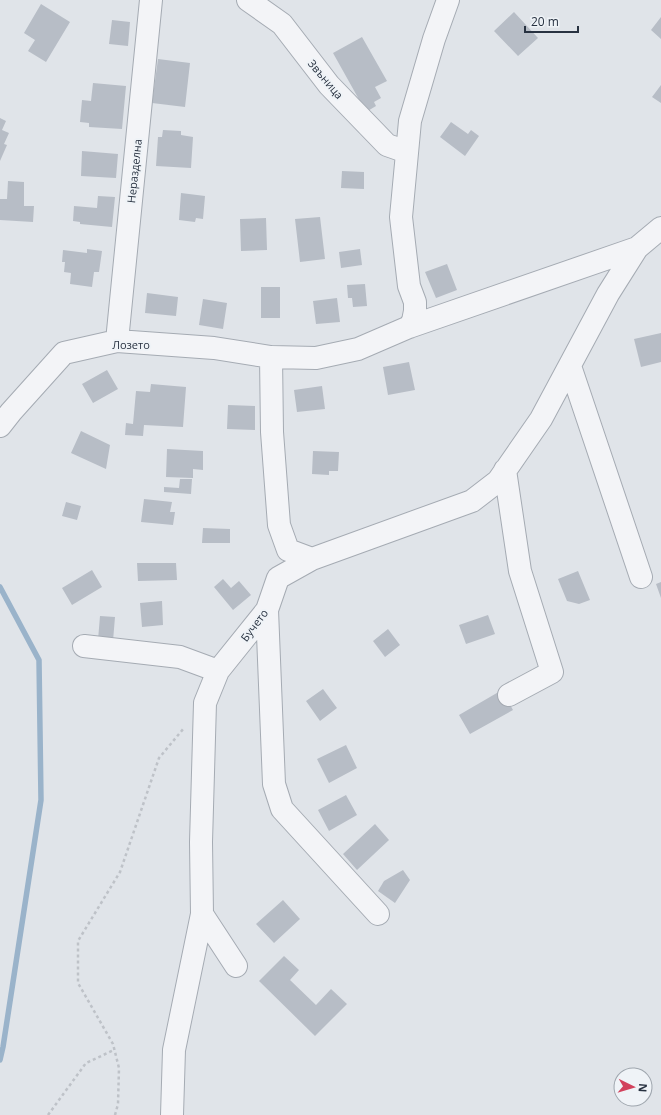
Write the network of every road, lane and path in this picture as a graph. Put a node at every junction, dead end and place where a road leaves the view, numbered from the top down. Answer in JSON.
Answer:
{"nodes":[{"id":1,"x":151,"y":0,"type":"edge"},
{"id":2,"x":248,"y":0,"type":"edge"},
{"id":3,"x":448,"y":0,"type":"edge"},
{"id":4,"x":407,"y":152,"type":"junction"},
{"id":5,"x":661,"y":228,"type":"edge"},
{"id":6,"x":637,"y":248,"type":"junction"},
{"id":7,"x":409,"y":327,"type":"junction"},
{"id":8,"x":117,"y":341,"type":"junction"},
{"id":9,"x":271,"y":357,"type":"junction"},
{"id":10,"x":570,"y":366,"type":"junction"},
{"id":11,"x":0,"y":426,"type":"edge"},
{"id":12,"x":505,"y":470,"type":"junction"},
{"id":13,"x":312,"y":559,"type":"junction"},
{"id":14,"x":641,"y":577,"type":"dead end"},
{"id":15,"x":267,"y":610,"type":"junction"},
{"id":16,"x":84,"y":646,"type":"dead end"},
{"id":17,"x":218,"y":672,"type":"junction"},
{"id":18,"x":509,"y":695,"type":"dead end"},
{"id":19,"x":185,"y":728,"type":"dead end"},
{"id":20,"x":202,"y":914,"type":"junction"},
{"id":21,"x":378,"y":914,"type":"dead end"},
{"id":22,"x":236,"y":966,"type":"dead end"},
{"id":23,"x":114,"y":1050,"type":"junction"},
{"id":24,"x":48,"y":1115,"type":"edge"},
{"id":25,"x":116,"y":1115,"type":"edge"},
{"id":26,"x":172,"y":1115,"type":"edge"}],
"edges":[{"from":1,"to":8,"type":"street","name":"Неразделна"},
{"from":2,"to":4,"type":"street","name":"Звъница"},
{"from":3,"to":4,"type":"street"},
{"from":4,"to":7,"type":"street"},
{"from":5,"to":6,"type":"street"},
{"from":6,"to":7,"type":"street","name":"Лозето"},
{"from":6,"to":10,"type":"street","name":"Бучето"},
{"from":7,"to":9,"type":"street","name":"Лозето"},
{"from":8,"to":9,"type":"street","name":"Лозето"},
{"from":8,"to":11,"type":"street","name":"Лозето"},
{"from":9,"to":13,"type":"street"},
{"from":10,"to":12,"type":"street","name":"Бучето"},
{"from":10,"to":14,"type":"street"},
{"from":12,"to":13,"type":"street","name":"Бучето"},
{"from":12,"to":18,"type":"street"},
{"from":13,"to":15,"type":"street","name":"Бучето"},
{"from":15,"to":17,"type":"street","name":"Бучето"},
{"from":15,"to":21,"type":"street"},
{"from":16,"to":17,"type":"street"},
{"from":17,"to":20,"type":"street","name":"Бучето"},
{"from":19,"to":23,"type":"path"},
{"from":20,"to":22,"type":"street"},
{"from":20,"to":26,"type":"street"},
{"from":23,"to":24,"type":"path"},
{"from":23,"to":25,"type":"path"}]}
